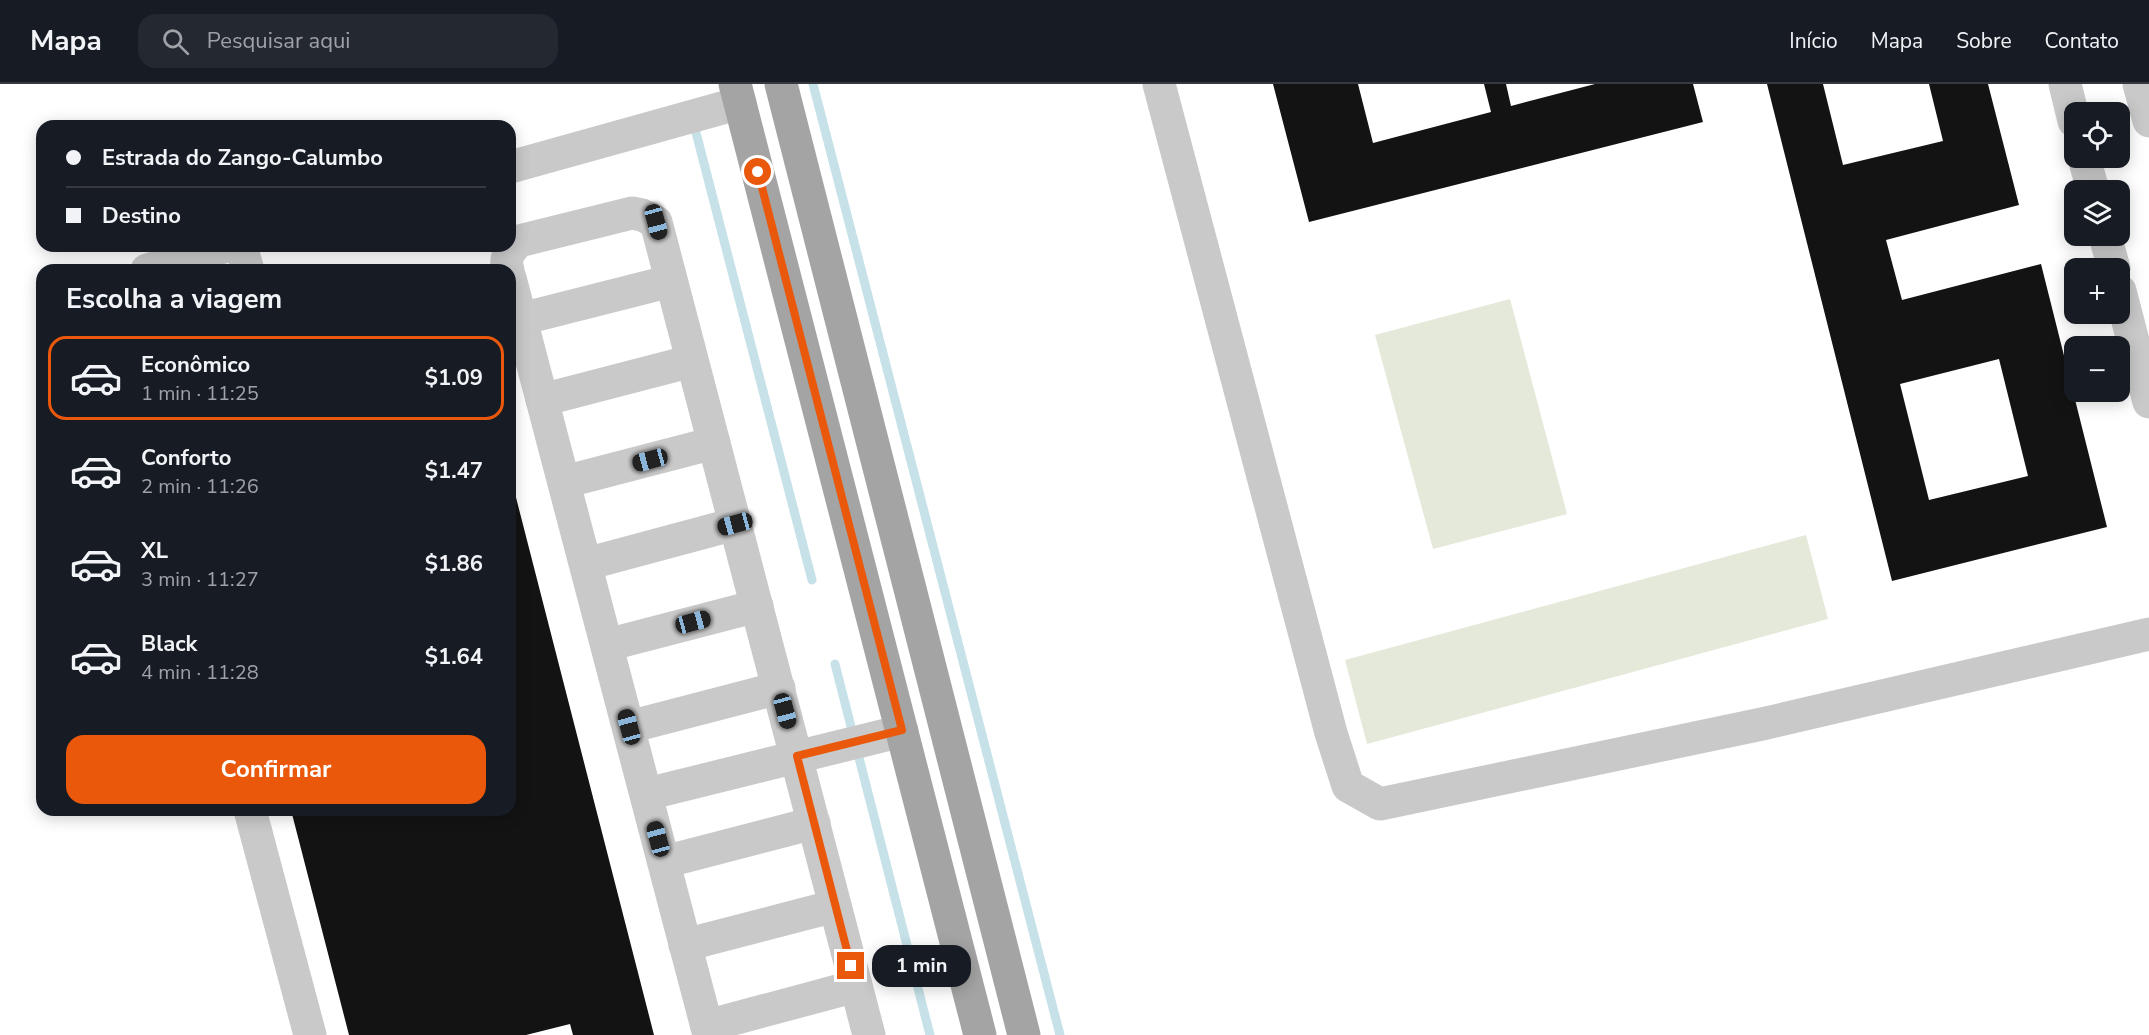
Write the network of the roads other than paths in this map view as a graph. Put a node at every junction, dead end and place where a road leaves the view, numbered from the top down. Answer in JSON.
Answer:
{"nodes":[{"id":1,"x":781,"y":84,"type":"edge"},
{"id":2,"x":1159,"y":84,"type":"edge"},
{"id":3,"x":2065,"y":84,"type":"edge"},
{"id":4,"x":2139,"y":84,"type":"edge"},
{"id":5,"x":737,"y":93,"type":"edge"},
{"id":6,"x":2069,"y":102,"type":"edge"},
{"id":7,"x":2149,"y":121,"type":"edge"},
{"id":8,"x":516,"y":165,"type":"edge"},
{"id":9,"x":516,"y":245,"type":"edge"},
{"id":10,"x":207,"y":252,"type":"edge"},
{"id":11,"x":167,"y":264,"type":"edge"},
{"id":12,"x":671,"y":281,"type":"junction"},
{"id":13,"x":516,"y":301,"type":"edge"},
{"id":14,"x":521,"y":320,"type":"junction"},
{"id":15,"x":2129,"y":324,"type":"edge"},
{"id":16,"x":692,"y":361,"type":"junction"},
{"id":17,"x":542,"y":400,"type":"junction"},
{"id":18,"x":2149,"y":402,"type":"edge"},
{"id":19,"x":714,"y":443,"type":"junction"},
{"id":20,"x":564,"y":482,"type":"junction"},
{"id":21,"x":735,"y":524,"type":"junction"},
{"id":22,"x":586,"y":564,"type":"junction"},
{"id":23,"x":757,"y":606,"type":"junction"},
{"id":24,"x":2149,"y":634,"type":"edge"},
{"id":25,"x":607,"y":645,"type":"junction"},
{"id":26,"x":779,"y":688,"type":"junction"},
{"id":27,"x":629,"y":727,"type":"junction"},
{"id":28,"x":902,"y":730,"type":"junction"},
{"id":29,"x":797,"y":756,"type":"junction"},
{"id":30,"x":647,"y":794,"type":"junction"},
{"id":31,"x":252,"y":816,"type":"edge"},
{"id":32,"x":814,"y":823,"type":"junction"},
{"id":33,"x":664,"y":862,"type":"junction"},
{"id":34,"x":835,"y":906,"type":"junction"},
{"id":35,"x":685,"y":945,"type":"junction"},
{"id":36,"x":856,"y":986,"type":"junction"},
{"id":37,"x":708,"y":1030,"type":"edge"},
{"id":38,"x":310,"y":1035,"type":"edge"},
{"id":39,"x":869,"y":1035,"type":"edge"},
{"id":40,"x":980,"y":1035,"type":"edge"},
{"id":41,"x":1024,"y":1035,"type":"edge"}],
"edges":[{"from":1,"to":41,"type":"main road"},
{"from":2,"to":24,"type":"street"},
{"from":3,"to":6,"type":"street"},
{"from":4,"to":7,"type":"street"},
{"from":5,"to":8,"type":"street"},
{"from":5,"to":28,"type":"main road"},
{"from":9,"to":12,"type":"street"},
{"from":10,"to":11,"type":"street"},
{"from":12,"to":14,"type":"street"},
{"from":12,"to":16,"type":"street"},
{"from":13,"to":14,"type":"street"},
{"from":14,"to":17,"type":"street"},
{"from":15,"to":18,"type":"street"},
{"from":16,"to":17,"type":"street"},
{"from":16,"to":19,"type":"street"},
{"from":17,"to":20,"type":"street"},
{"from":19,"to":20,"type":"street"},
{"from":19,"to":21,"type":"street"},
{"from":20,"to":22,"type":"street"},
{"from":21,"to":22,"type":"street"},
{"from":21,"to":23,"type":"street"},
{"from":22,"to":25,"type":"street"},
{"from":23,"to":25,"type":"street"},
{"from":23,"to":26,"type":"street"},
{"from":25,"to":27,"type":"street"},
{"from":26,"to":27,"type":"street"},
{"from":26,"to":29,"type":"street"},
{"from":27,"to":30,"type":"street"},
{"from":28,"to":29,"type":"street"},
{"from":28,"to":40,"type":"main road"},
{"from":29,"to":30,"type":"street"},
{"from":29,"to":32,"type":"street"},
{"from":30,"to":33,"type":"street"},
{"from":31,"to":38,"type":"street"},
{"from":32,"to":33,"type":"street"},
{"from":32,"to":34,"type":"street"},
{"from":33,"to":35,"type":"street"},
{"from":34,"to":35,"type":"street"},
{"from":34,"to":36,"type":"street"},
{"from":35,"to":37,"type":"street"},
{"from":36,"to":37,"type":"street"},
{"from":36,"to":39,"type":"street"}]}
